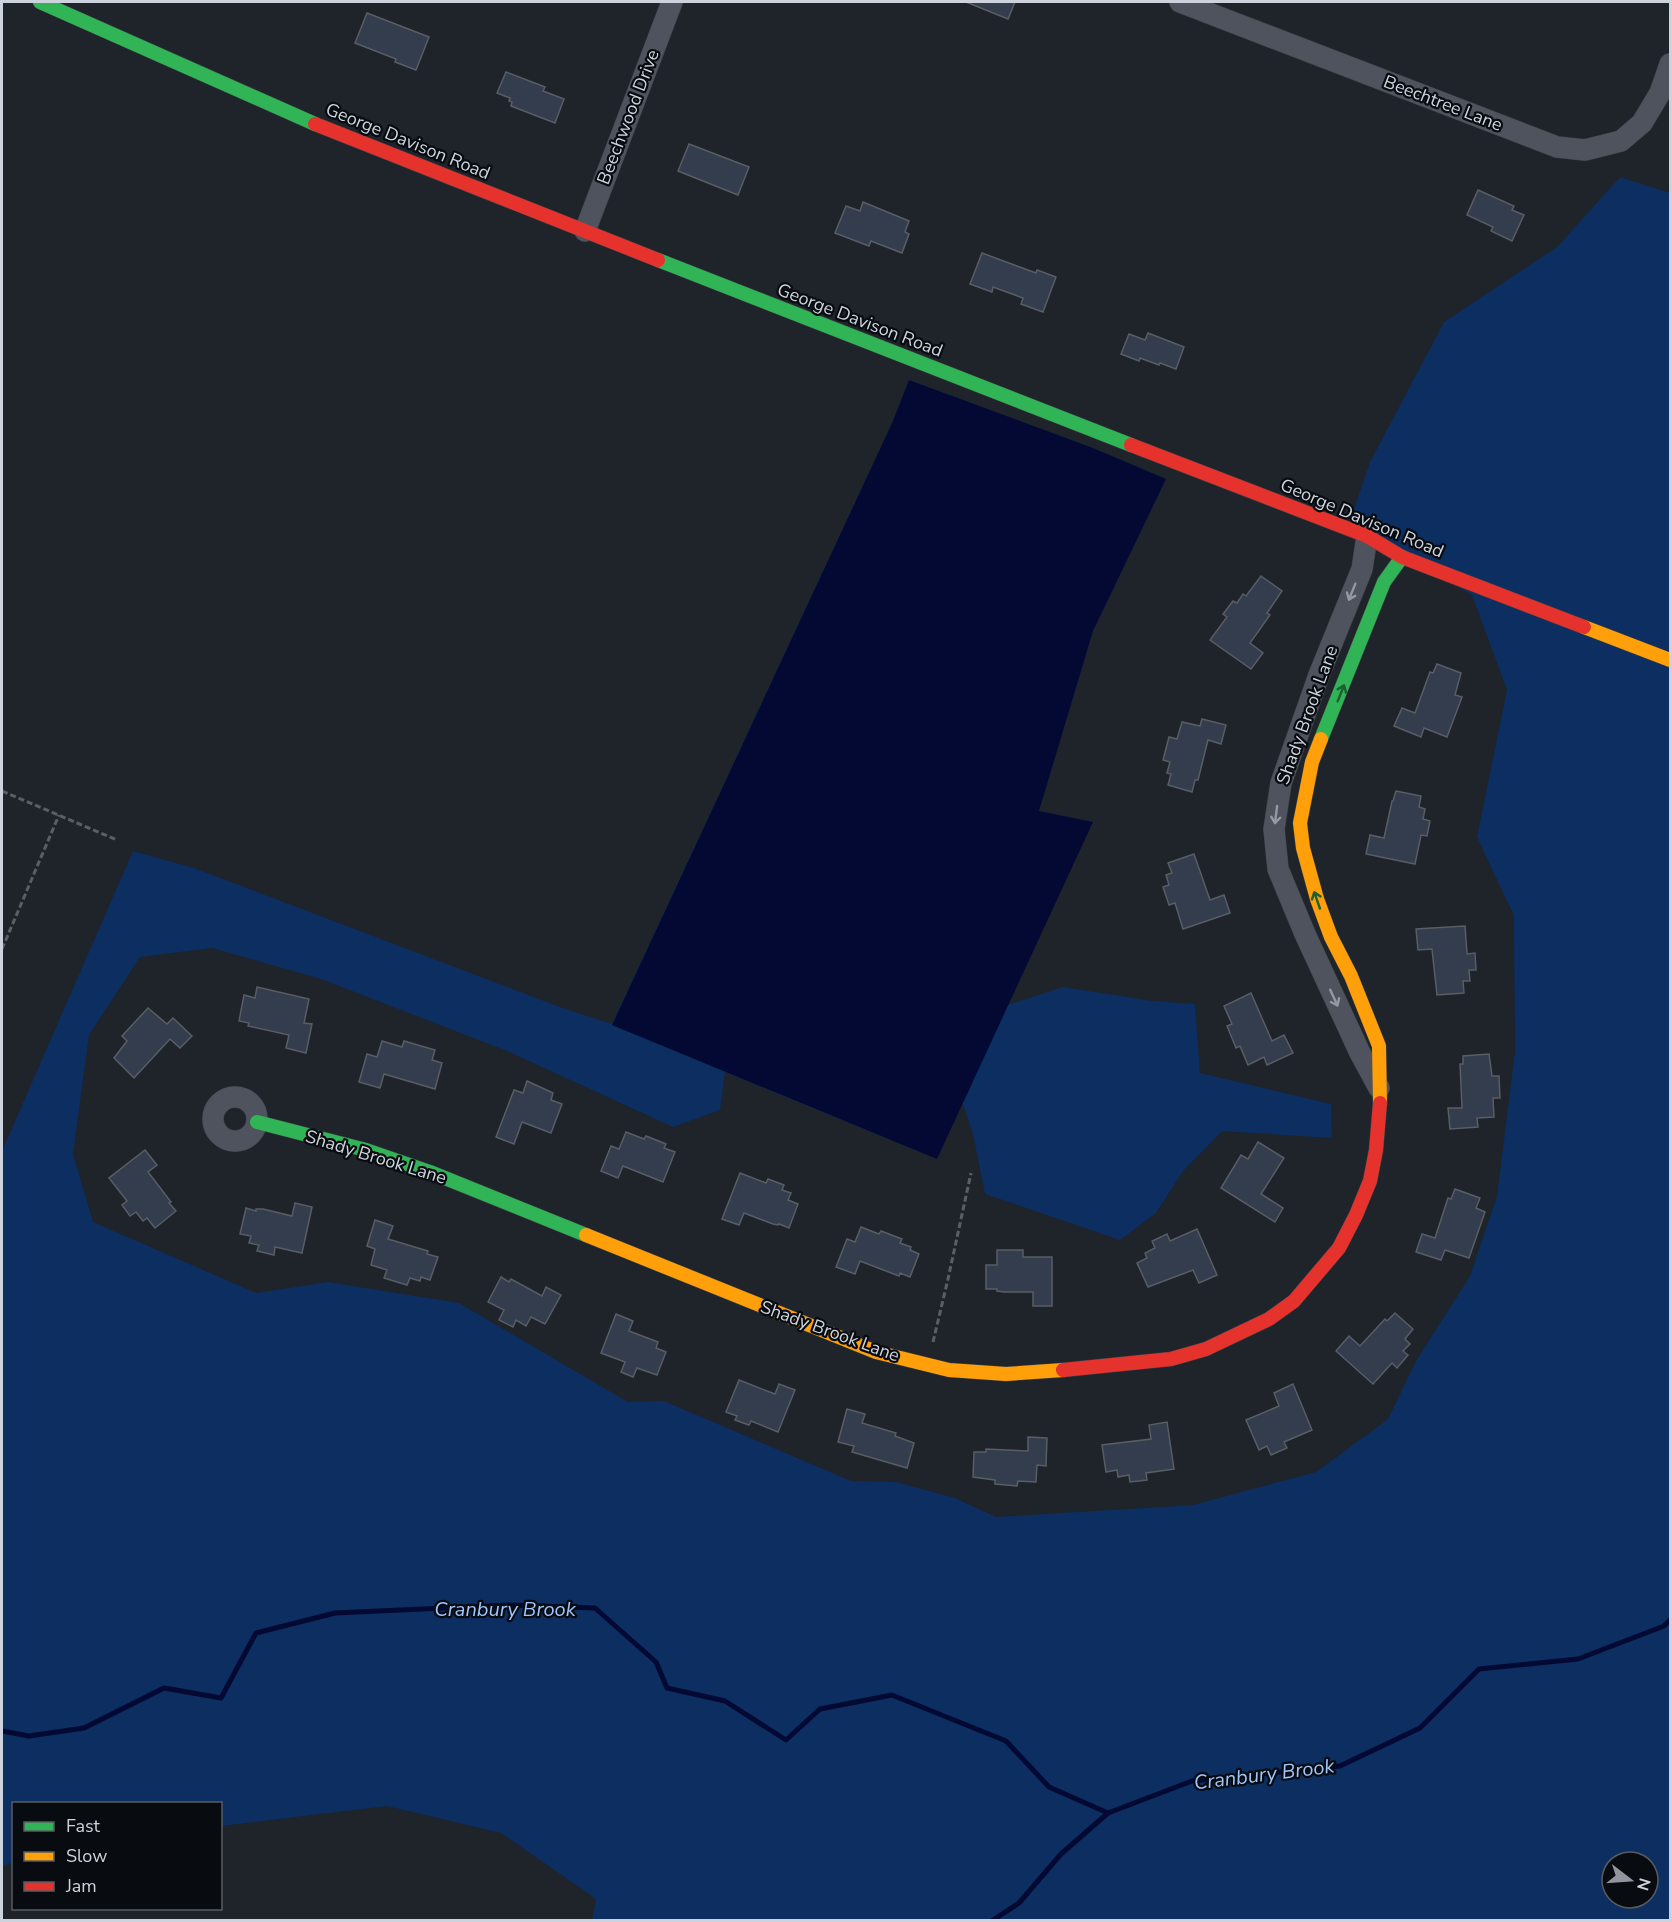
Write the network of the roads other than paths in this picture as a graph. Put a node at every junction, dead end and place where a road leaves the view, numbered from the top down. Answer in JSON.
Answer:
{"nodes":[{"id":1,"x":40,"y":2,"type":"edge"},
{"id":2,"x":672,"y":2,"type":"edge"},
{"id":3,"x":1180,"y":2,"type":"edge"},
{"id":4,"x":1671,"y":64,"type":"edge"},
{"id":5,"x":585,"y":231,"type":"junction"},
{"id":6,"x":1367,"y":536,"type":"junction"},
{"id":7,"x":1402,"y":557,"type":"junction"},
{"id":8,"x":1671,"y":660,"type":"edge"},
{"id":9,"x":1304,"y":718,"type":"junction"},
{"id":10,"x":1327,"y":726,"type":"junction"},
{"id":11,"x":1326,"y":925,"type":"junction"},
{"id":12,"x":1305,"y":934,"type":"junction"},
{"id":13,"x":1381,"y":1092,"type":"junction"},
{"id":14,"x":257,"y":1122,"type":"dead end"}],
"edges":[{"from":1,"to":5,"type":"street","name":"George Davison Road"},
{"from":2,"to":5,"type":"street","name":"Beechwood Drive"},
{"from":3,"to":4,"type":"street","name":"Beechtree Lane"},
{"from":5,"to":6,"type":"street","name":"George Davison Road"},
{"from":6,"to":7,"type":"street","name":"George Davison Road"},
{"from":6,"to":9,"type":"street","name":"Shady Brook Lane","one_way":true},
{"from":7,"to":8,"type":"street","name":"George Davison Road"},
{"from":10,"to":7,"type":"street","name":"Shady Brook Lane","one_way":true},
{"from":9,"to":10,"type":"street"},
{"from":9,"to":12,"type":"street","name":"Shady Brook Lane","one_way":true},
{"from":11,"to":10,"type":"street","name":"Shady Brook Lane","one_way":true},
{"from":11,"to":12,"type":"street"},
{"from":11,"to":13,"type":"street","name":"Shady Brook Lane"},
{"from":12,"to":13,"type":"street","name":"Shady Brook Lane","one_way":true},
{"from":13,"to":14,"type":"street","name":"Shady Brook Lane"}]}
